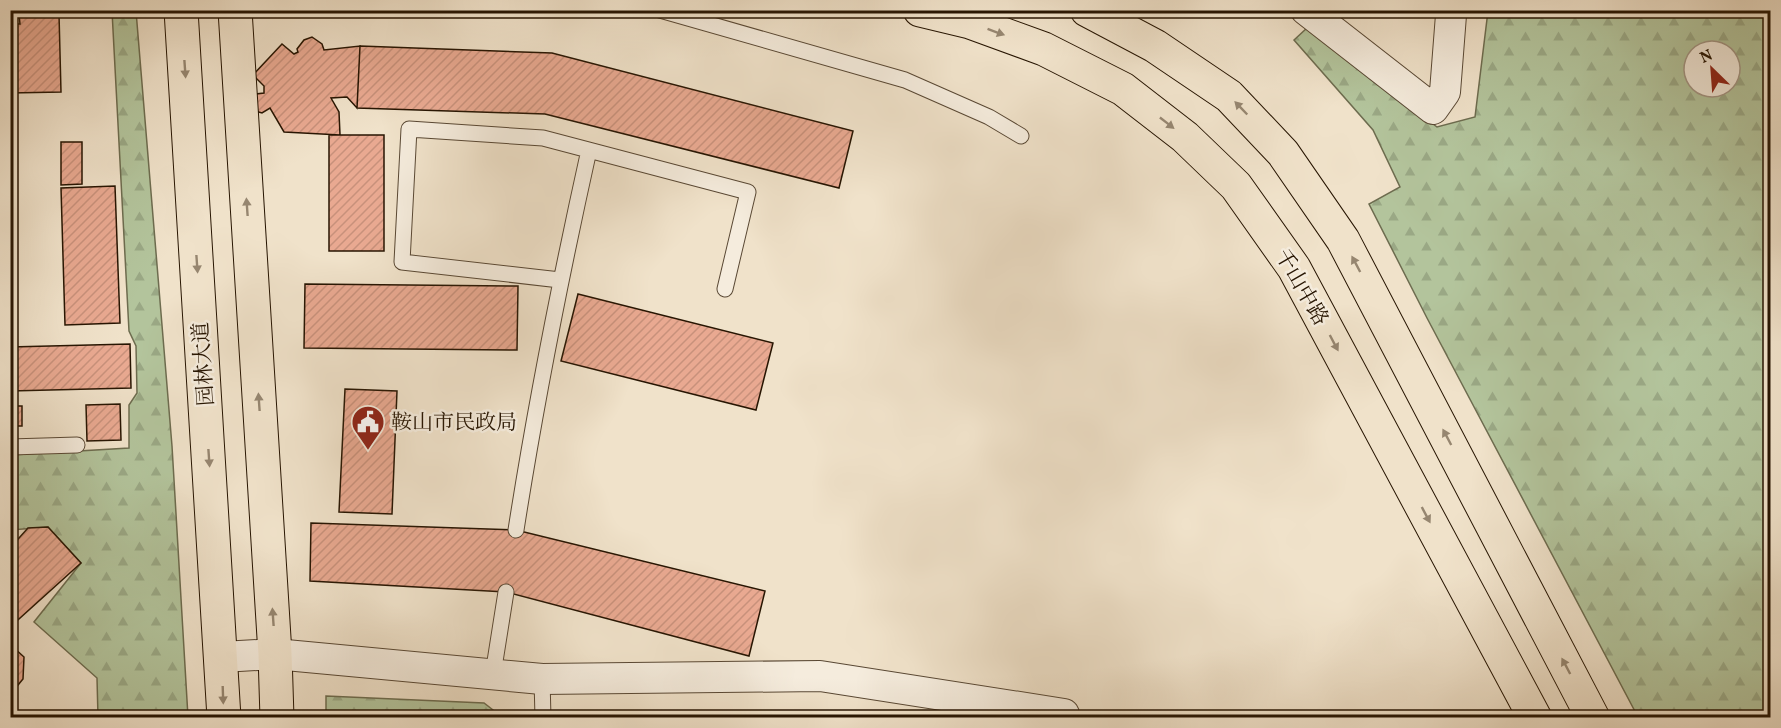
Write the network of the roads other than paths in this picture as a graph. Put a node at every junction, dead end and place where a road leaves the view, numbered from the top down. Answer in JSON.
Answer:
{"nodes":[{"id":1,"x":181,"y":10,"type":"edge"},
{"id":2,"x":235,"y":10,"type":"edge"},
{"id":3,"x":660,"y":10,"type":"edge"},
{"id":4,"x":920,"y":10,"type":"edge"},
{"id":5,"x":1087,"y":10,"type":"edge"},
{"id":6,"x":1306,"y":10,"type":"edge"},
{"id":7,"x":1449,"y":10,"type":"edge"},
{"id":8,"x":1021,"y":136,"type":"dead end"},
{"id":9,"x":589,"y":150,"type":"junction"},
{"id":10,"x":560,"y":280,"type":"junction"},
{"id":11,"x":725,"y":289,"type":"dead end"},
{"id":12,"x":76,"y":445,"type":"dead end"},
{"id":13,"x":10,"y":447,"type":"edge"},
{"id":14,"x":516,"y":530,"type":"dead end"},
{"id":15,"x":506,"y":592,"type":"dead end"},
{"id":16,"x":275,"y":654,"type":"junction"},
{"id":17,"x":222,"y":657,"type":"junction"},
{"id":18,"x":493,"y":674,"type":"junction"},
{"id":19,"x":542,"y":679,"type":"junction"},
{"id":20,"x":1064,"y":714,"type":"dead end"},
{"id":21,"x":224,"y":717,"type":"edge"},
{"id":22,"x":277,"y":717,"type":"edge"},
{"id":23,"x":543,"y":717,"type":"edge"},
{"id":24,"x":1534,"y":717,"type":"edge"},
{"id":25,"x":1593,"y":717,"type":"edge"}],
"edges":[{"from":1,"to":17,"type":"main road","name":"园林大道","one_way":true},
{"from":16,"to":2,"type":"main road","one_way":true},
{"from":3,"to":8,"type":"lane"},
{"from":4,"to":24,"type":"main road","name":"千山中路","one_way":true},
{"from":25,"to":5,"type":"main road","one_way":true},
{"from":6,"to":7,"type":"street"},
{"from":9,"to":10,"type":"lane"},
{"from":9,"to":10,"type":"lane"},
{"from":9,"to":11,"type":"lane"},
{"from":10,"to":14,"type":"lane"},
{"from":12,"to":13,"type":"lane"},
{"from":15,"to":18,"type":"lane"},
{"from":16,"to":17,"type":"street"},
{"from":16,"to":18,"type":"street"},
{"from":16,"to":22,"type":"main road"},
{"from":17,"to":21,"type":"main road","name":"园林大道","one_way":true},
{"from":18,"to":19,"type":"street"},
{"from":19,"to":20,"type":"street"},
{"from":19,"to":23,"type":"lane"}]}
